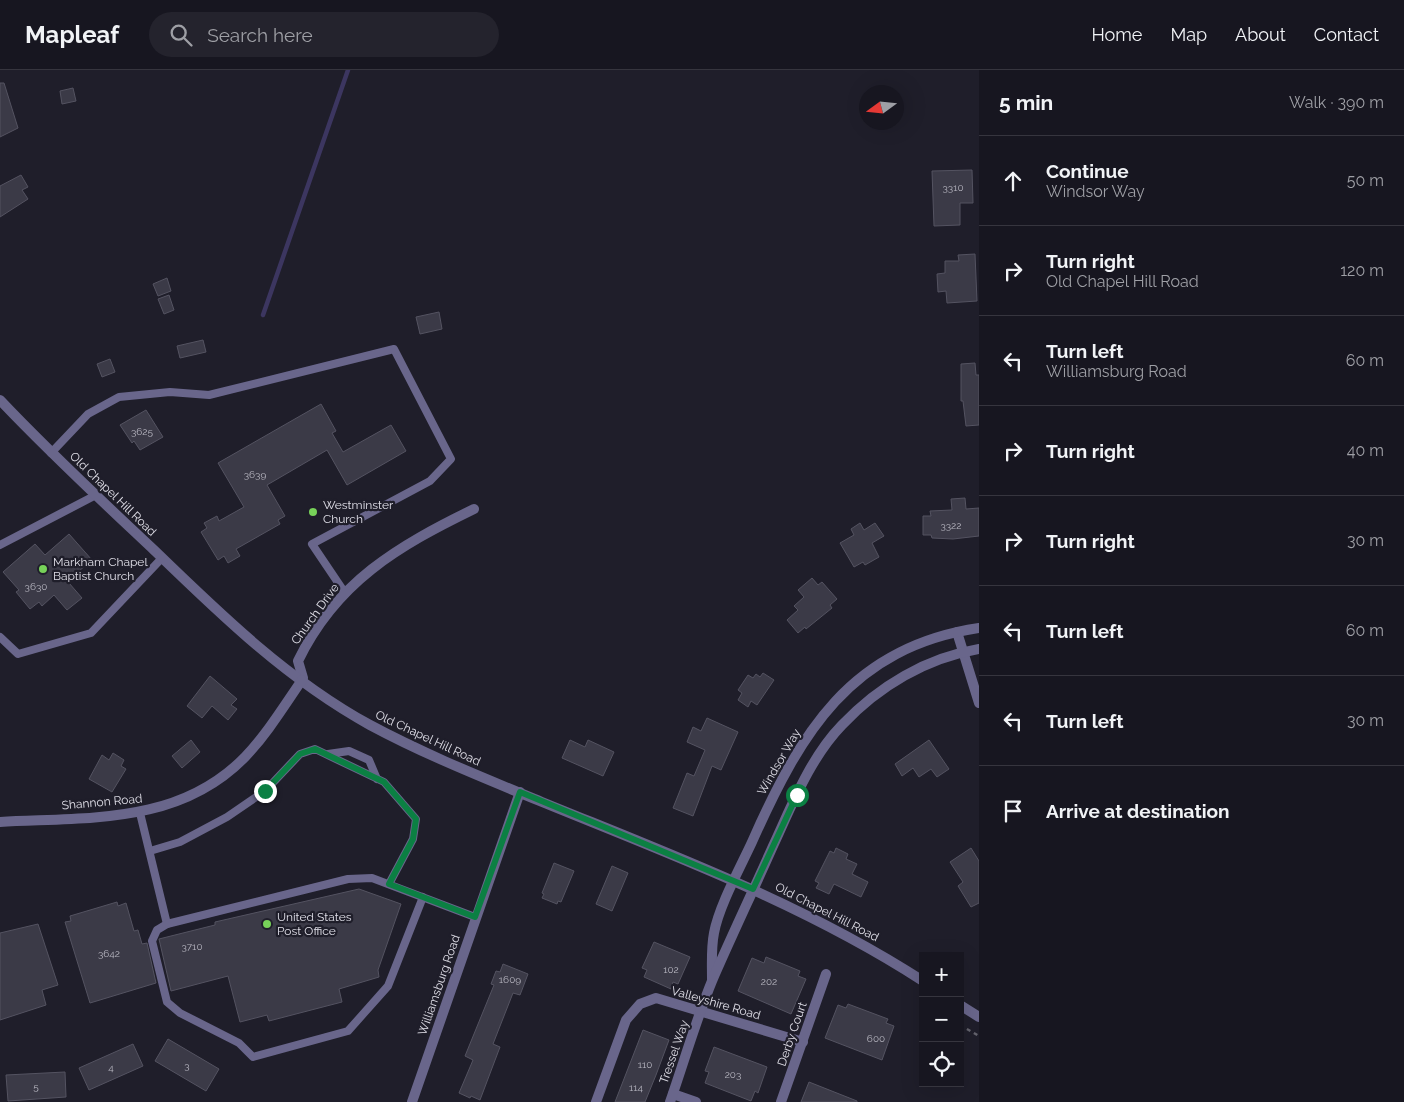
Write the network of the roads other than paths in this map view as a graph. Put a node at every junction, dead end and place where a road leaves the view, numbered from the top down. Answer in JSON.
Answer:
{"nodes":[{"id":1,"x":0,"y":400,"type":"edge"},
{"id":2,"x":51,"y":453,"type":"junction"},
{"id":3,"x":96,"y":495,"type":"junction"},
{"id":4,"x":474,"y":510,"type":"dead end"},
{"id":5,"x":0,"y":545,"type":"edge"},
{"id":6,"x":162,"y":558,"type":"junction"},
{"id":7,"x":345,"y":593,"type":"junction"},
{"id":8,"x":979,"y":628,"type":"edge"},
{"id":9,"x":957,"y":632,"type":"junction"},
{"id":10,"x":0,"y":637,"type":"edge"},
{"id":11,"x":979,"y":649,"type":"edge"},
{"id":12,"x":962,"y":652,"type":"junction"},
{"id":13,"x":302,"y":680,"type":"junction"},
{"id":14,"x":979,"y":703,"type":"edge"},
{"id":15,"x":327,"y":754,"type":"junction"},
{"id":16,"x":377,"y":779,"type":"junction"},
{"id":17,"x":520,"y":792,"type":"junction"},
{"id":18,"x":140,"y":812,"type":"junction"},
{"id":19,"x":0,"y":822,"type":"edge"},
{"id":20,"x":150,"y":851,"type":"junction"},
{"id":21,"x":734,"y":881,"type":"junction"},
{"id":22,"x":389,"y":884,"type":"junction"},
{"id":23,"x":753,"y":889,"type":"junction"},
{"id":24,"x":423,"y":897,"type":"junction"},
{"id":25,"x":475,"y":917,"type":"junction"},
{"id":26,"x":167,"y":924,"type":"junction"},
{"id":27,"x":826,"y":974,"type":"dead end"},
{"id":28,"x":919,"y":978,"type":"edge"},
{"id":29,"x":712,"y":982,"type":"junction"},
{"id":30,"x":964,"y":1008,"type":"edge"},
{"id":31,"x":702,"y":1010,"type":"junction"},
{"id":32,"x":979,"y":1017,"type":"edge"},
{"id":33,"x":803,"y":1042,"type":"junction"},
{"id":34,"x":671,"y":1098,"type":"edge"},
{"id":35,"x":412,"y":1102,"type":"edge"},
{"id":36,"x":596,"y":1102,"type":"edge"},
{"id":37,"x":696,"y":1102,"type":"edge"},
{"id":38,"x":781,"y":1102,"type":"edge"}],
"edges":[{"from":1,"to":2,"type":"street","name":"Old Chapel Hill Road"},
{"from":2,"to":3,"type":"street","name":"Old Chapel Hill Road"},
{"from":2,"to":7,"type":"lane"},
{"from":3,"to":5,"type":"lane"},
{"from":3,"to":6,"type":"street","name":"Old Chapel Hill Road"},
{"from":4,"to":7,"type":"street","name":"Church Drive"},
{"from":6,"to":10,"type":"lane"},
{"from":6,"to":13,"type":"street","name":"Old Chapel Hill Road"},
{"from":7,"to":13,"type":"street","name":"Church Drive"},
{"from":8,"to":9,"type":"street","name":"Windsor Way"},
{"from":9,"to":12,"type":"street"},
{"from":9,"to":21,"type":"street","name":"Windsor Way"},
{"from":11,"to":12,"type":"street"},
{"from":12,"to":14,"type":"street"},
{"from":12,"to":23,"type":"street"},
{"from":13,"to":17,"type":"street","name":"Old Chapel Hill Road"},
{"from":13,"to":18,"type":"street","name":"Shannon Road"},
{"from":15,"to":16,"type":"lane"},
{"from":15,"to":16,"type":"lane"},
{"from":15,"to":20,"type":"lane"},
{"from":16,"to":22,"type":"lane"},
{"from":17,"to":21,"type":"street","name":"Old Chapel Hill Road"},
{"from":17,"to":25,"type":"street","name":"Williamsburg Road"},
{"from":18,"to":19,"type":"street","name":"Shannon Road"},
{"from":18,"to":20,"type":"lane"},
{"from":20,"to":26,"type":"lane"},
{"from":21,"to":23,"type":"street","name":"Old Chapel Hill Road"},
{"from":21,"to":29,"type":"street","name":"Tressel Way"},
{"from":22,"to":24,"type":"lane"},
{"from":22,"to":26,"type":"lane"},
{"from":23,"to":28,"type":"street","name":"Old Chapel Hill Road"},
{"from":23,"to":29,"type":"street","name":"Tressel Way"},
{"from":24,"to":25,"type":"lane"},
{"from":24,"to":26,"type":"lane"},
{"from":25,"to":35,"type":"street","name":"Williamsburg Road"},
{"from":27,"to":33,"type":"street","name":"Derby Court"},
{"from":29,"to":31,"type":"street","name":"Tressel Way"},
{"from":30,"to":32,"type":"street"},
{"from":31,"to":33,"type":"street","name":"Valleyshire Road"},
{"from":31,"to":34,"type":"street","name":"Tressel Way"},
{"from":31,"to":36,"type":"street","name":"Valleyshire Road"},
{"from":33,"to":38,"type":"street","name":"Derby Court"},
{"from":34,"to":37,"type":"street"}]}
